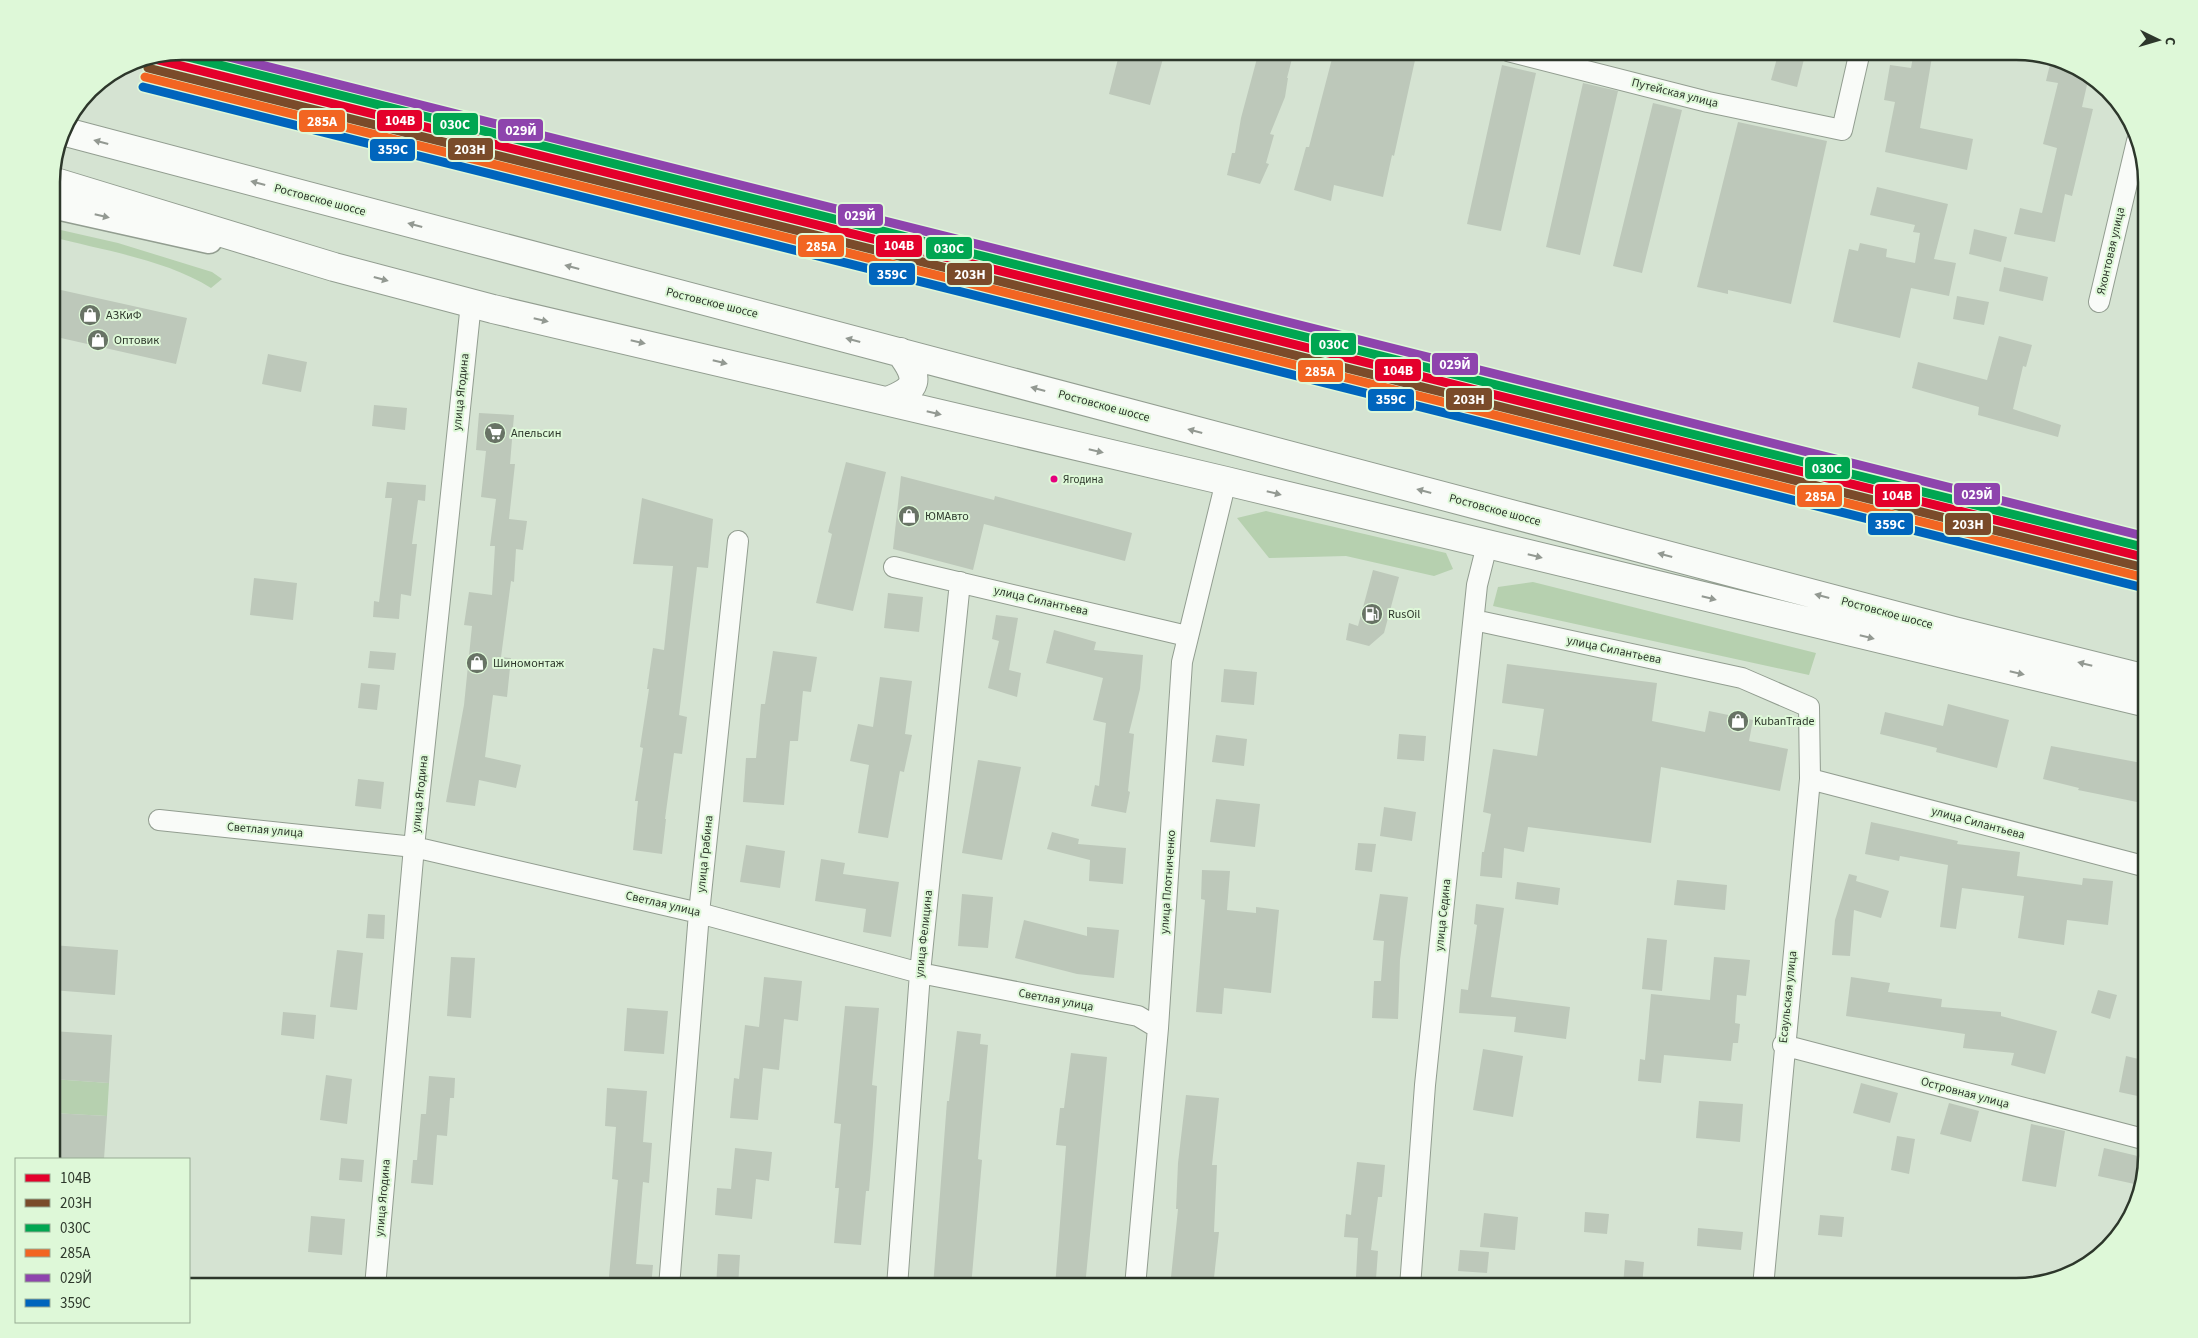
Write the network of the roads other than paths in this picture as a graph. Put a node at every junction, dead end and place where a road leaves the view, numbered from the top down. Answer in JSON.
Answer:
{"nodes":[{"id":1,"x":1576,"y":60,"type":"edge"},
{"id":2,"x":1858,"y":60,"type":"edge"},
{"id":3,"x":70,"y":133,"type":"edge"},
{"id":4,"x":2134,"y":150,"type":"edge"},
{"id":5,"x":60,"y":201,"type":"edge"},
{"id":6,"x":2099,"y":302,"type":"dead end"},
{"id":7,"x":471,"y":303,"type":"junction"},
{"id":8,"x":900,"y":352,"type":"junction"},
{"id":9,"x":887,"y":401,"type":"junction"},
{"id":10,"x":1226,"y":481,"type":"junction"},
{"id":11,"x":738,"y":541,"type":"dead end"},
{"id":12,"x":1487,"y":545,"type":"junction"},
{"id":13,"x":894,"y":567,"type":"dead end"},
{"id":14,"x":960,"y":582,"type":"junction"},
{"id":15,"x":1474,"y":620,"type":"junction"},
{"id":16,"x":1187,"y":636,"type":"junction"},
{"id":17,"x":2138,"y":677,"type":"edge"},
{"id":18,"x":2138,"y":701,"type":"edge"},
{"id":19,"x":1809,"y":707,"type":"joint"},
{"id":20,"x":1810,"y":780,"type":"junction"},
{"id":21,"x":158,"y":820,"type":"dead end"},
{"id":22,"x":414,"y":846,"type":"junction"},
{"id":23,"x":2138,"y":865,"type":"edge"},
{"id":24,"x":699,"y":912,"type":"junction"},
{"id":25,"x":920,"y":973,"type":"junction"},
{"id":26,"x":1158,"y":1028,"type":"junction"},
{"id":27,"x":1784,"y":1045,"type":"junction"},
{"id":28,"x":2138,"y":1138,"type":"edge"},
{"id":29,"x":376,"y":1278,"type":"edge"},
{"id":30,"x":670,"y":1278,"type":"edge"},
{"id":31,"x":898,"y":1278,"type":"edge"},
{"id":32,"x":1136,"y":1278,"type":"edge"},
{"id":33,"x":1411,"y":1278,"type":"edge"},
{"id":34,"x":1764,"y":1278,"type":"edge"}],
"edges":[{"from":1,"to":2,"type":"street","name":"Путейская улица"},
{"from":8,"to":3,"type":"highway","name":"Ростовское шоссе","one_way":true},
{"from":4,"to":6,"type":"street","name":"Яхонтовая улица"},
{"from":5,"to":7,"type":"highway","one_way":true},
{"from":7,"to":9,"type":"highway","one_way":true},
{"from":7,"to":22,"type":"street","name":"улица Ягодина"},
{"from":8,"to":9,"type":"highway"},
{"from":17,"to":8,"type":"highway","name":"Ростовское шоссе","one_way":true},
{"from":9,"to":10,"type":"highway","one_way":true},
{"from":10,"to":12,"type":"highway","one_way":true},
{"from":10,"to":16,"type":"street","name":"улица Плотниченко"},
{"from":11,"to":24,"type":"street","name":"улица Грабина"},
{"from":12,"to":15,"type":"street","name":"улица Седина"},
{"from":12,"to":18,"type":"highway","one_way":true},
{"from":13,"to":14,"type":"street","name":"улица Силантьева"},
{"from":14,"to":16,"type":"street","name":"улица Силантьева"},
{"from":14,"to":25,"type":"street","name":"улица Фелицина"},
{"from":15,"to":19,"type":"street","name":"улица Силантьева"},
{"from":15,"to":33,"type":"street","name":"улица Седина"},
{"from":16,"to":26,"type":"street","name":"улица Плотниченко"},
{"from":19,"to":20,"type":"street","name":"Есаульская улица"},
{"from":20,"to":23,"type":"street","name":"улица Силантьева"},
{"from":20,"to":27,"type":"street","name":"Есаульская улица"},
{"from":21,"to":22,"type":"street","name":"Светлая улица"},
{"from":22,"to":24,"type":"street","name":"Светлая улица"},
{"from":22,"to":29,"type":"street","name":"улица Ягодина"},
{"from":24,"to":25,"type":"street","name":"Светлая улица"},
{"from":24,"to":30,"type":"street","name":"улица Грабина"},
{"from":25,"to":26,"type":"street","name":"Светлая улица"},
{"from":25,"to":31,"type":"street","name":"улица Фелицина"},
{"from":26,"to":32,"type":"street","name":"улица Плотниченко"},
{"from":27,"to":28,"type":"street","name":"Островная улица"},
{"from":27,"to":34,"type":"street","name":"Есаульская улица"}]}
